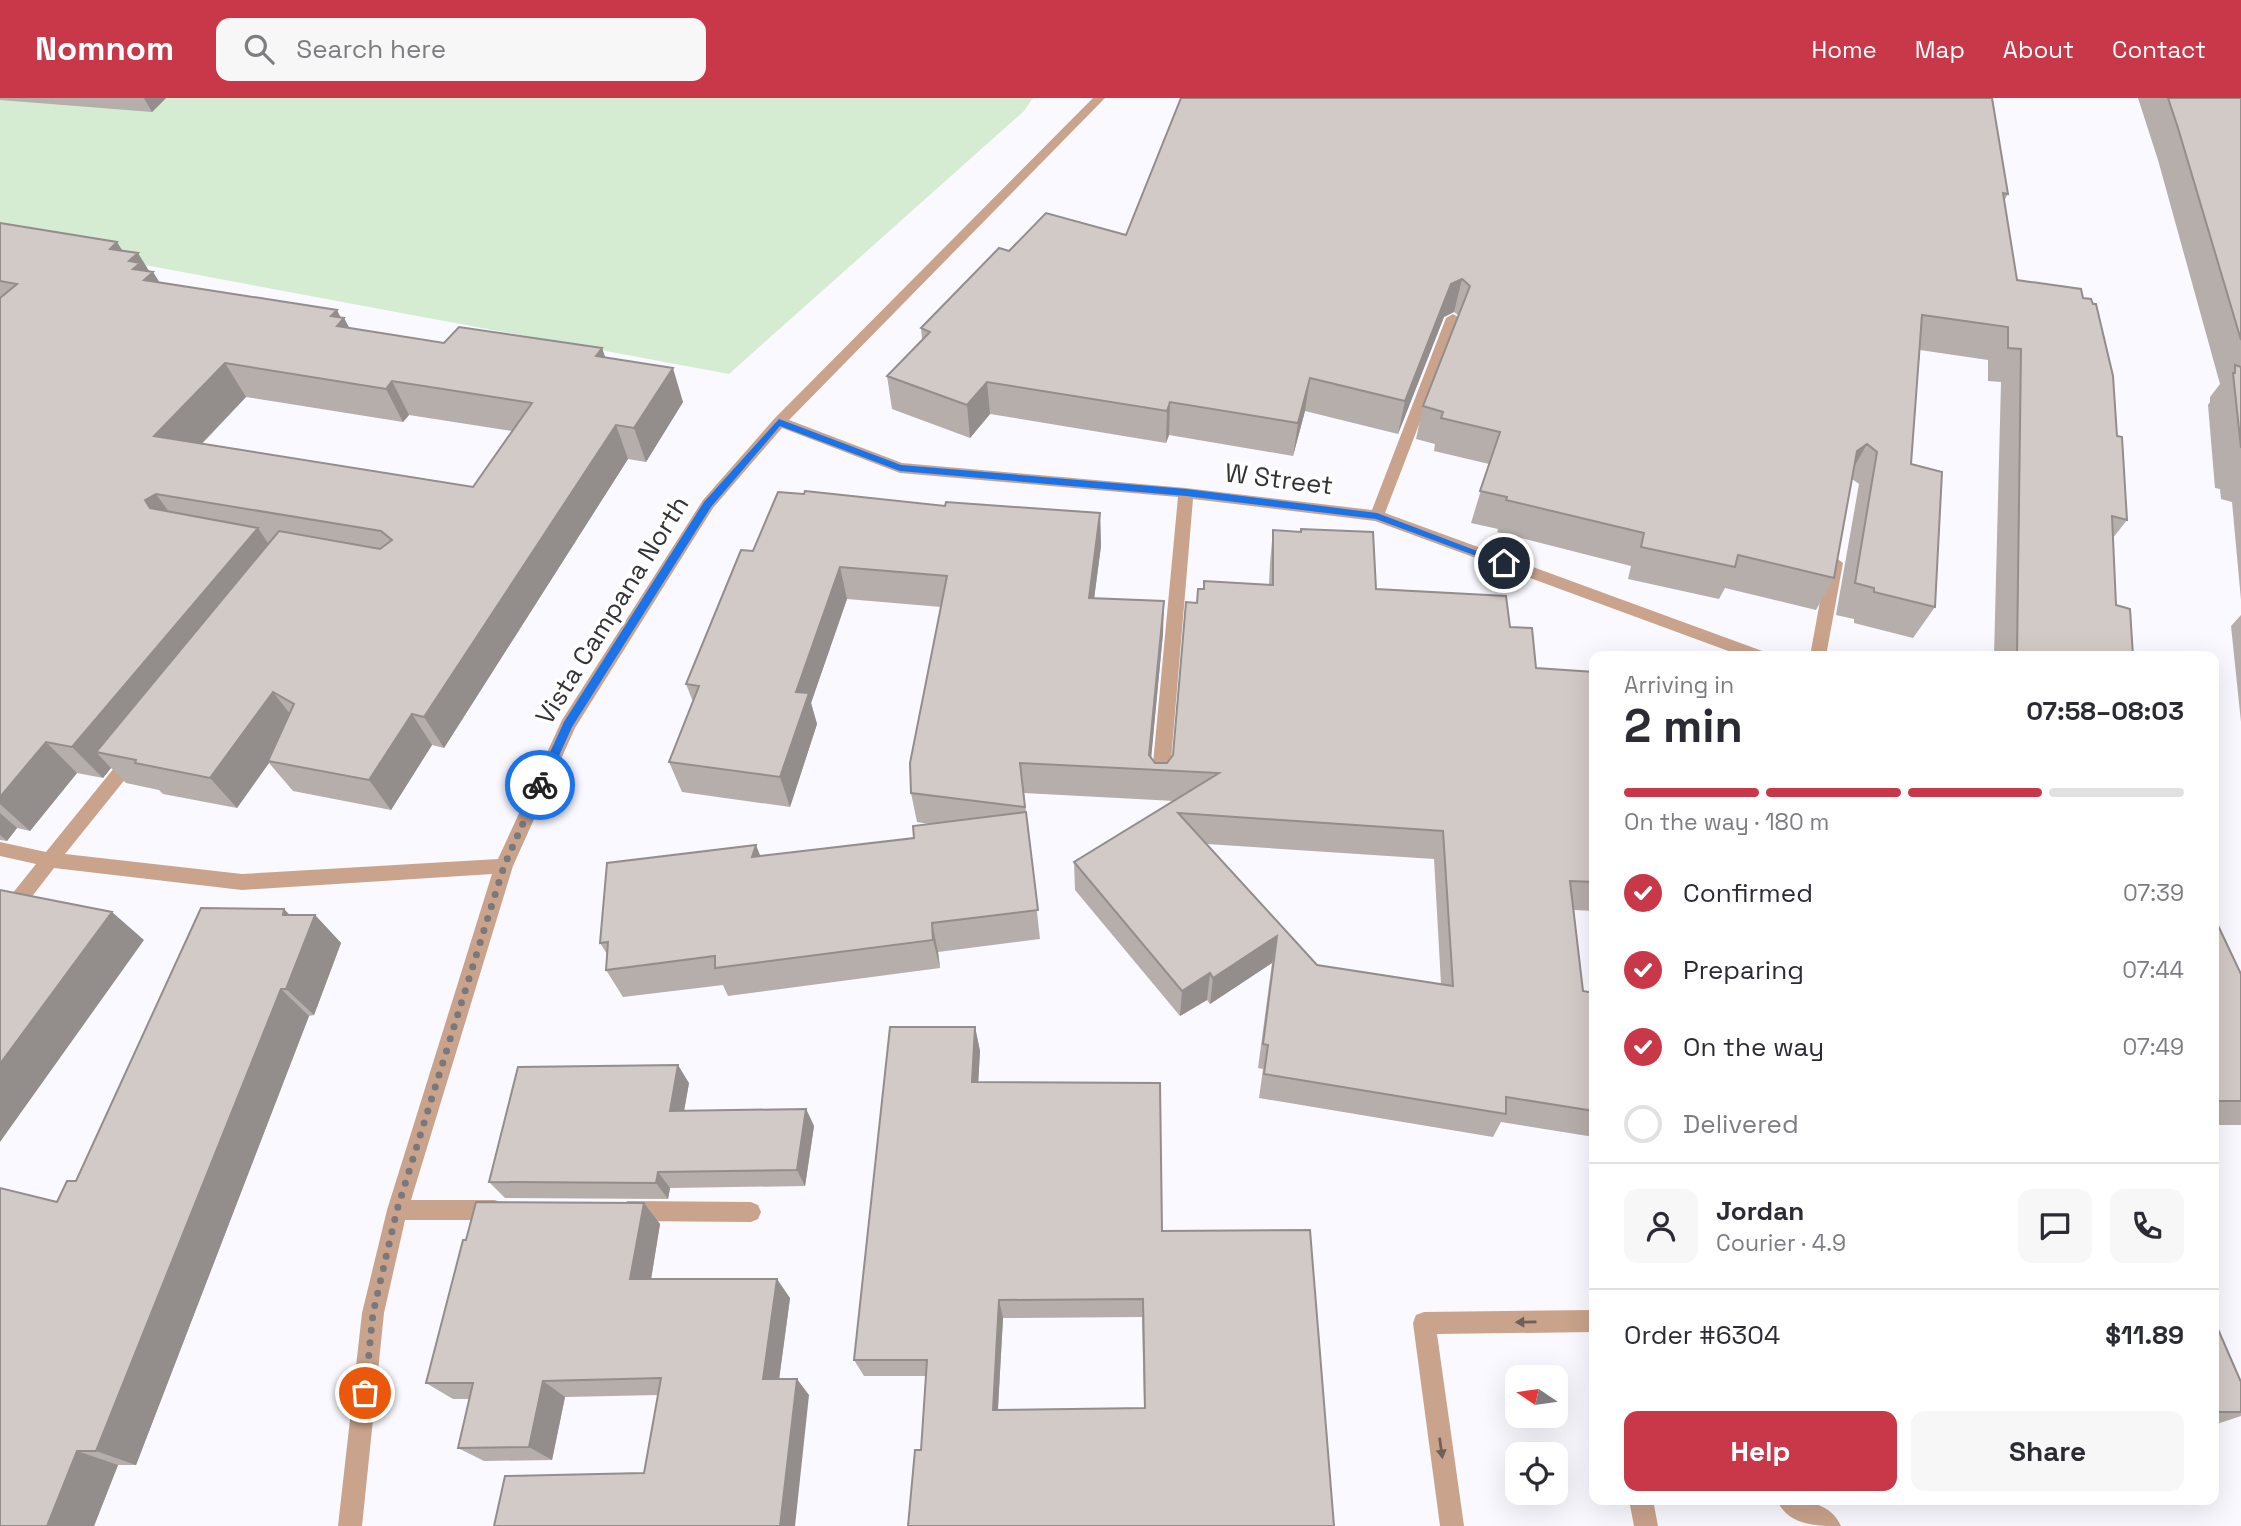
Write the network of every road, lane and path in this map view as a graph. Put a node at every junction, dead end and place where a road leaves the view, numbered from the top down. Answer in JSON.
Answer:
{"nodes":[{"id":1,"x":1099,"y":98,"type":"edge"},
{"id":2,"x":1453,"y":318,"type":"edge"},
{"id":3,"x":779,"y":422,"type":"junction"},
{"id":4,"x":1186,"y":493,"type":"junction"},
{"id":5,"x":1377,"y":516,"type":"junction"},
{"id":6,"x":1837,"y":550,"type":"edge"},
{"id":7,"x":1745,"y":651,"type":"edge"},
{"id":8,"x":1819,"y":651,"type":"edge"},
{"id":9,"x":144,"y":744,"type":"edge"},
{"id":10,"x":1160,"y":785,"type":"edge"},
{"id":11,"x":0,"y":849,"type":"edge"},
{"id":12,"x":50,"y":860,"type":"junction"},
{"id":13,"x":504,"y":866,"type":"junction"},
{"id":14,"x":0,"y":923,"type":"edge"},
{"id":15,"x":397,"y":1210,"type":"junction"},
{"id":16,"x":520,"y":1211,"type":"edge"},
{"id":17,"x":601,"y":1211,"type":"edge"},
{"id":18,"x":751,"y":1212,"type":"dead end"},
{"id":19,"x":1589,"y":1321,"type":"edge"},
{"id":20,"x":1642,"y":1505,"type":"edge"},
{"id":21,"x":1796,"y":1505,"type":"edge"},
{"id":22,"x":350,"y":1526,"type":"edge"},
{"id":23,"x":1452,"y":1526,"type":"edge"},
{"id":24,"x":1646,"y":1526,"type":"edge"},
{"id":25,"x":1829,"y":1526,"type":"edge"}],
"edges":[{"from":1,"to":3,"type":"street","name":"Vista Campana North"},
{"from":2,"to":5,"type":"street"},
{"from":3,"to":4,"type":"street","name":"W Street"},
{"from":3,"to":13,"type":"street","name":"Vista Campana North"},
{"from":4,"to":5,"type":"street","name":"W Street"},
{"from":4,"to":10,"type":"street"},
{"from":5,"to":7,"type":"street","name":"W Street"},
{"from":6,"to":8,"type":"street"},
{"from":9,"to":12,"type":"street"},
{"from":11,"to":12,"type":"street"},
{"from":12,"to":13,"type":"street"},
{"from":12,"to":14,"type":"street"},
{"from":13,"to":15,"type":"street","name":"Vista Campana North"},
{"from":15,"to":16,"type":"street"},
{"from":15,"to":22,"type":"street","name":"Vista Campana North"},
{"from":17,"to":18,"type":"street"},
{"from":19,"to":23,"type":"street","one_way":true},
{"from":20,"to":24,"type":"street"},
{"from":21,"to":25,"type":"street"}]}
